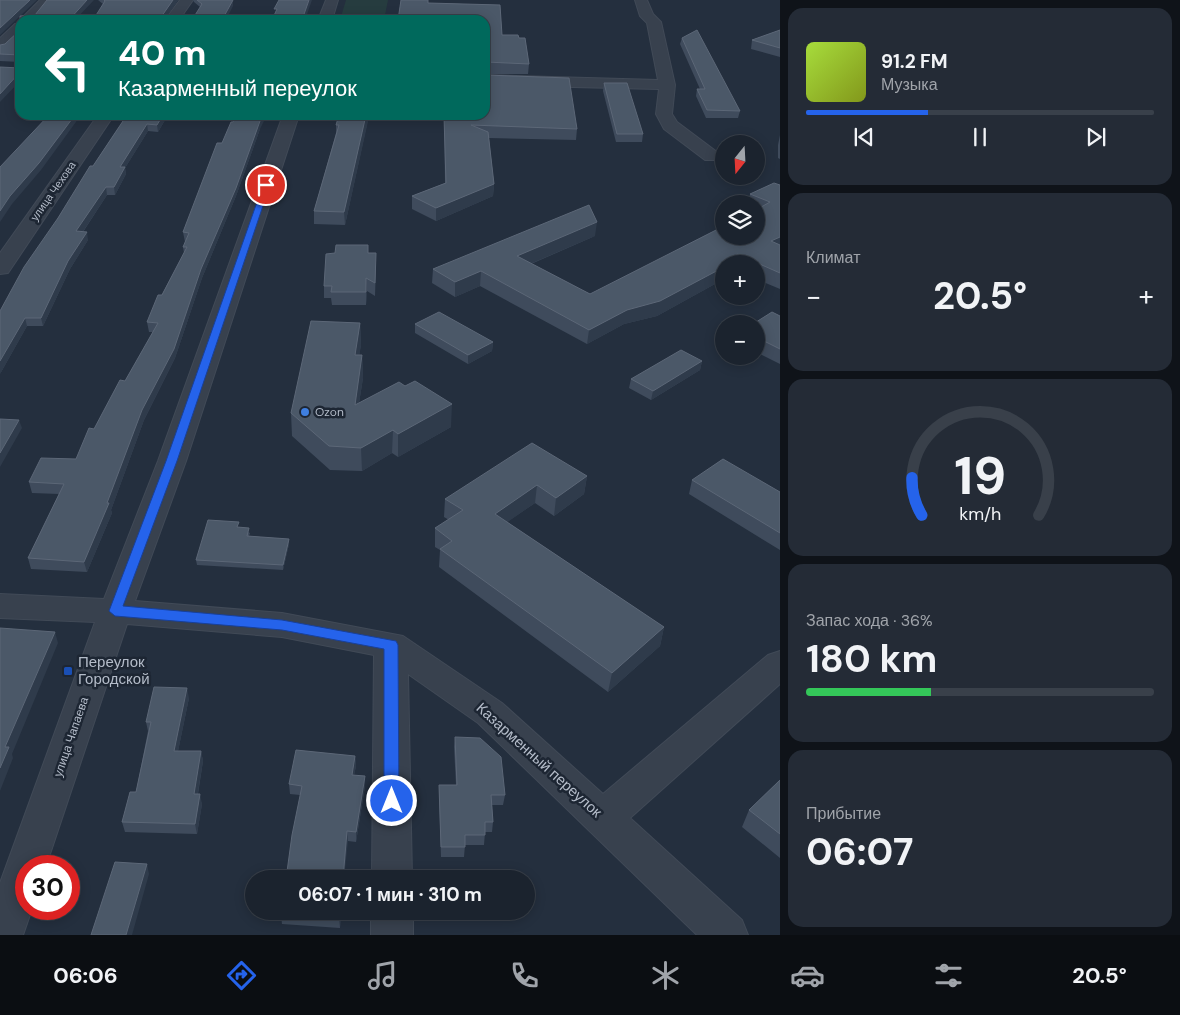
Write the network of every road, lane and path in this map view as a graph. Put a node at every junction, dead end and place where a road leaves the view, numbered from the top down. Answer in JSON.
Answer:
{"nodes":[{"id":1,"x":47,"y":0,"type":"edge"},
{"id":2,"x":187,"y":0,"type":"edge"},
{"id":3,"x":332,"y":0,"type":"edge"},
{"id":4,"x":641,"y":0,"type":"edge"},
{"id":5,"x":32,"y":15,"type":"edge"},
{"id":6,"x":176,"y":15,"type":"edge"},
{"id":7,"x":327,"y":15,"type":"edge"},
{"id":8,"x":15,"y":32,"type":"edge"},
{"id":9,"x":0,"y":46,"type":"edge"},
{"id":10,"x":490,"y":80,"type":"edge"},
{"id":11,"x":667,"y":85,"type":"junction"},
{"id":12,"x":103,"y":120,"type":"edge"},
{"id":13,"x":289,"y":120,"type":"edge"},
{"id":14,"x":711,"y":156,"type":"dead end"},
{"id":15,"x":0,"y":268,"type":"edge"},
{"id":16,"x":0,"y":606,"type":"edge"},
{"id":17,"x":115,"y":611,"type":"junction"},
{"id":18,"x":391,"y":645,"type":"junction"},
{"id":19,"x":780,"y":664,"type":"edge"},
{"id":20,"x":603,"y":818,"type":"junction"},
{"id":21,"x":392,"y":870,"type":"edge"},
{"id":22,"x":392,"y":920,"type":"edge"},
{"id":23,"x":2,"y":935,"type":"edge"},
{"id":24,"x":392,"y":935,"type":"edge"},
{"id":25,"x":727,"y":935,"type":"edge"}],
"edges":[{"from":1,"to":5,"type":"street"},
{"from":2,"to":6,"type":"street"},
{"from":3,"to":7,"type":"street"},
{"from":4,"to":11,"type":"street"},
{"from":8,"to":9,"type":"street"},
{"from":10,"to":11,"type":"street"},
{"from":11,"to":14,"type":"street"},
{"from":12,"to":15,"type":"street","name":"улица Чехова"},
{"from":13,"to":17,"type":"street","name":"улица Чапаева"},
{"from":16,"to":17,"type":"street","name":"Казарменный переулок"},
{"from":17,"to":18,"type":"street","name":"Казарменный переулок"},
{"from":17,"to":23,"type":"street","name":"улица Чапаева"},
{"from":18,"to":20,"type":"street","name":"Казарменный переулок"},
{"from":18,"to":21,"type":"street"},
{"from":19,"to":20,"type":"street"},
{"from":20,"to":25,"type":"street","name":"Казарменный переулок"},
{"from":22,"to":24,"type":"street"}]}
